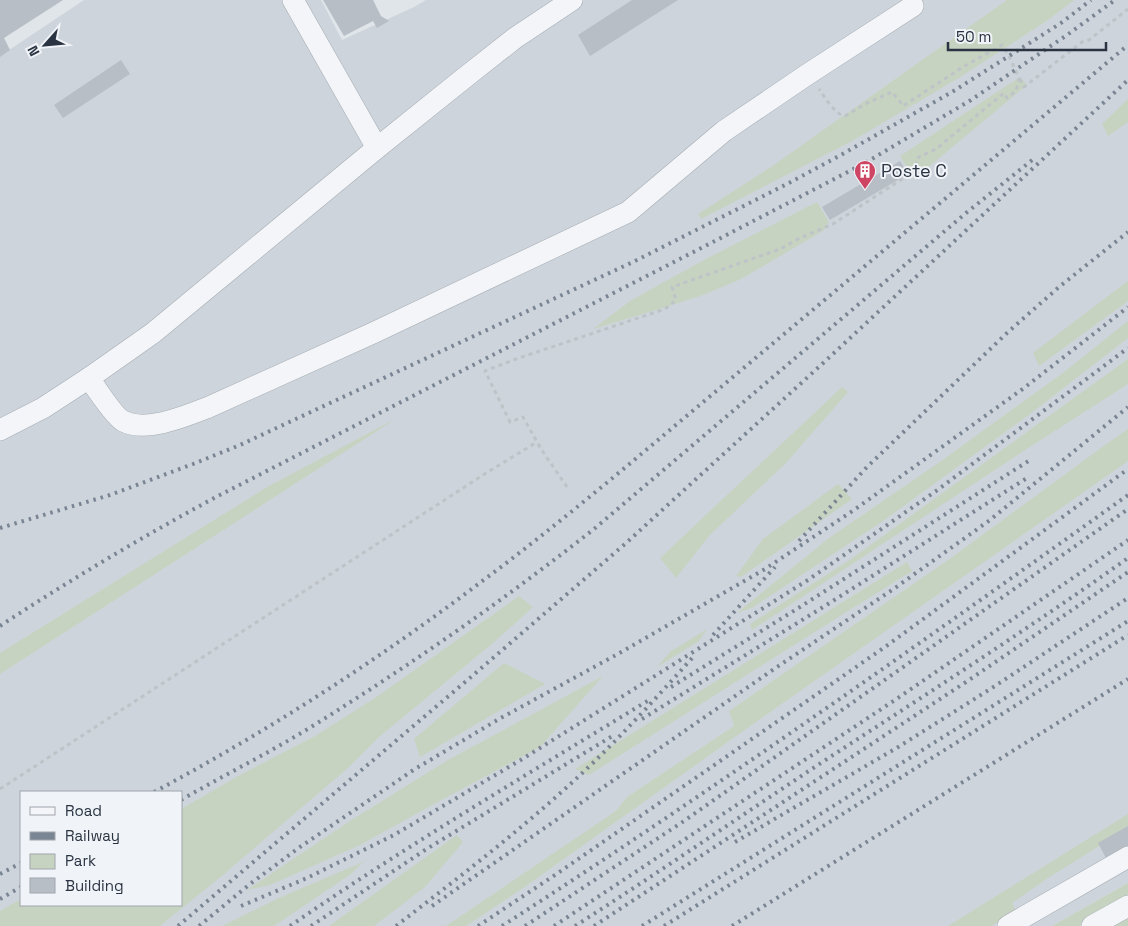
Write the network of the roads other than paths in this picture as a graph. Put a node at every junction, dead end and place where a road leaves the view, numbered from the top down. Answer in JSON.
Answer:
{"nodes":[{"id":1,"x":293,"y":0,"type":"edge"},
{"id":2,"x":572,"y":0,"type":"edge"},
{"id":3,"x":913,"y":6,"type":"dead end"},
{"id":4,"x":377,"y":148,"type":"junction"},
{"id":5,"x":90,"y":378,"type":"junction"},
{"id":6,"x":0,"y":430,"type":"edge"},
{"id":7,"x":1128,"y":857,"type":"edge"},
{"id":8,"x":1128,"y":906,"type":"edge"},
{"id":9,"x":1008,"y":926,"type":"edge"},
{"id":10,"x":1092,"y":926,"type":"edge"}],
"edges":[{"from":1,"to":4,"type":"lane"},
{"from":2,"to":4,"type":"lane"},
{"from":3,"to":5,"type":"lane"},
{"from":4,"to":5,"type":"lane"},
{"from":5,"to":6,"type":"lane"},
{"from":7,"to":9,"type":"lane"},
{"from":8,"to":10,"type":"lane"}]}
